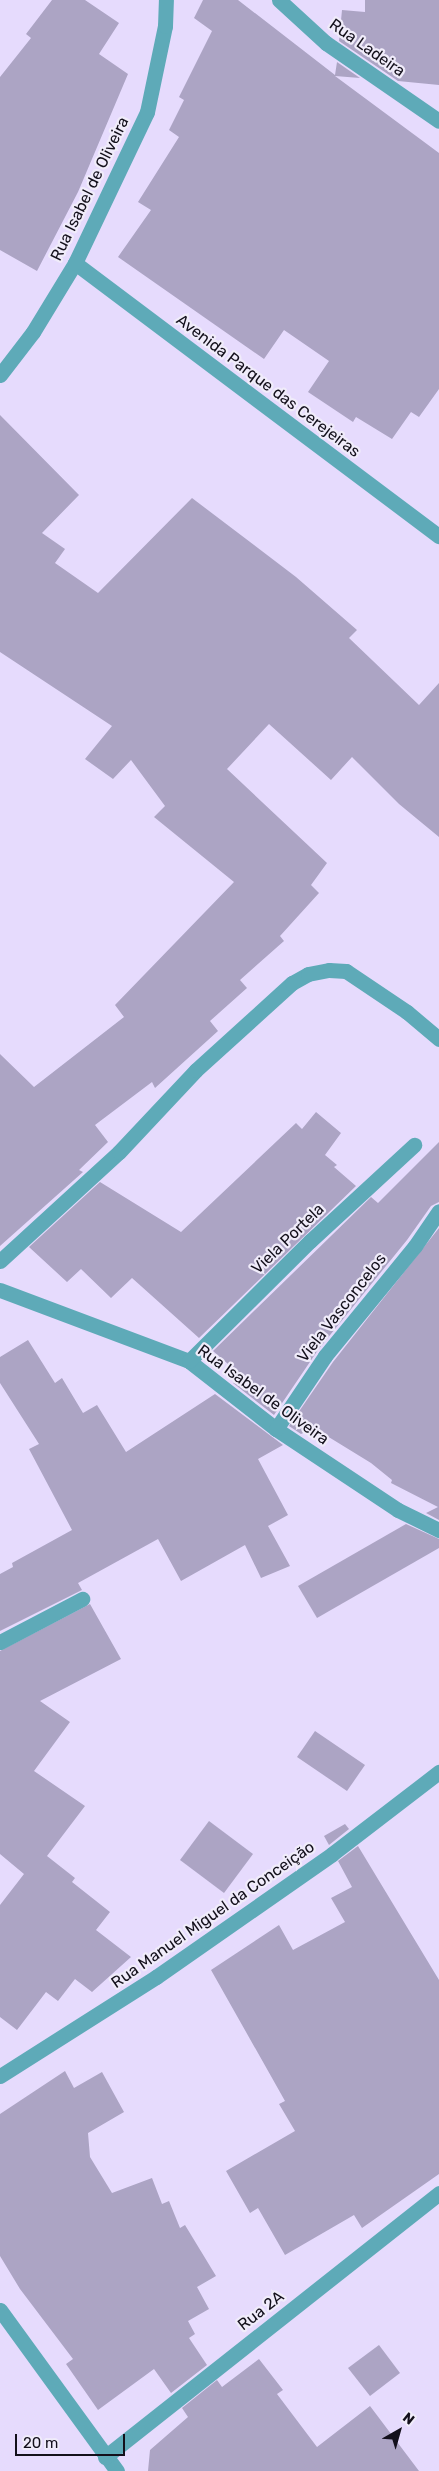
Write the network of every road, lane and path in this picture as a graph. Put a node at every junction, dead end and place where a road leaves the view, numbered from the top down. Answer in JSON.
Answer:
{"nodes":[{"id":1,"x":166,"y":0,"type":"edge"},
{"id":2,"x":279,"y":0,"type":"edge"},
{"id":3,"x":439,"y":121,"type":"edge"},
{"id":4,"x":75,"y":263,"type":"junction"},
{"id":5,"x":0,"y":375,"type":"edge"},
{"id":6,"x":439,"y":536,"type":"edge"},
{"id":7,"x":439,"y":1039,"type":"edge"},
{"id":8,"x":414,"y":1145,"type":"dead end"},
{"id":9,"x":439,"y":1211,"type":"edge"},
{"id":10,"x":0,"y":1261,"type":"edge"},
{"id":11,"x":0,"y":1290,"type":"edge"},
{"id":12,"x":189,"y":1360,"type":"junction"},
{"id":13,"x":276,"y":1429,"type":"junction"},
{"id":14,"x":439,"y":1530,"type":"edge"},
{"id":15,"x":82,"y":1599,"type":"dead end"},
{"id":16,"x":0,"y":1642,"type":"edge"},
{"id":17,"x":439,"y":1772,"type":"edge"},
{"id":18,"x":0,"y":2076,"type":"edge"},
{"id":19,"x":439,"y":2193,"type":"edge"},
{"id":20,"x":0,"y":2310,"type":"edge"},
{"id":21,"x":105,"y":2457,"type":"junction"},
{"id":22,"x":117,"y":2471,"type":"edge"}],
"edges":[{"from":1,"to":4,"type":"street","name":"Rua Isabel de Oliveira"},
{"from":2,"to":3,"type":"street","name":"Rua Ladeira"},
{"from":4,"to":5,"type":"street","name":"Rua Isabel de Oliveira"},
{"from":4,"to":6,"type":"street","name":"Avenida Parque das Cerejeiras"},
{"from":7,"to":10,"type":"street"},
{"from":8,"to":12,"type":"street","name":"Viela Portela"},
{"from":9,"to":13,"type":"street","name":"Viela Vasconcelos"},
{"from":11,"to":12,"type":"street","name":"Rua Isabel de Oliveira"},
{"from":12,"to":13,"type":"street","name":"Rua Isabel de Oliveira"},
{"from":13,"to":14,"type":"street","name":"Rua Isabel de Oliveira"},
{"from":15,"to":16,"type":"street"},
{"from":17,"to":18,"type":"street","name":"Rua Manuel Miguel da Conceição"},
{"from":19,"to":21,"type":"street","name":"Rua 2A"},
{"from":20,"to":21,"type":"street"},
{"from":21,"to":22,"type":"street"}]}
